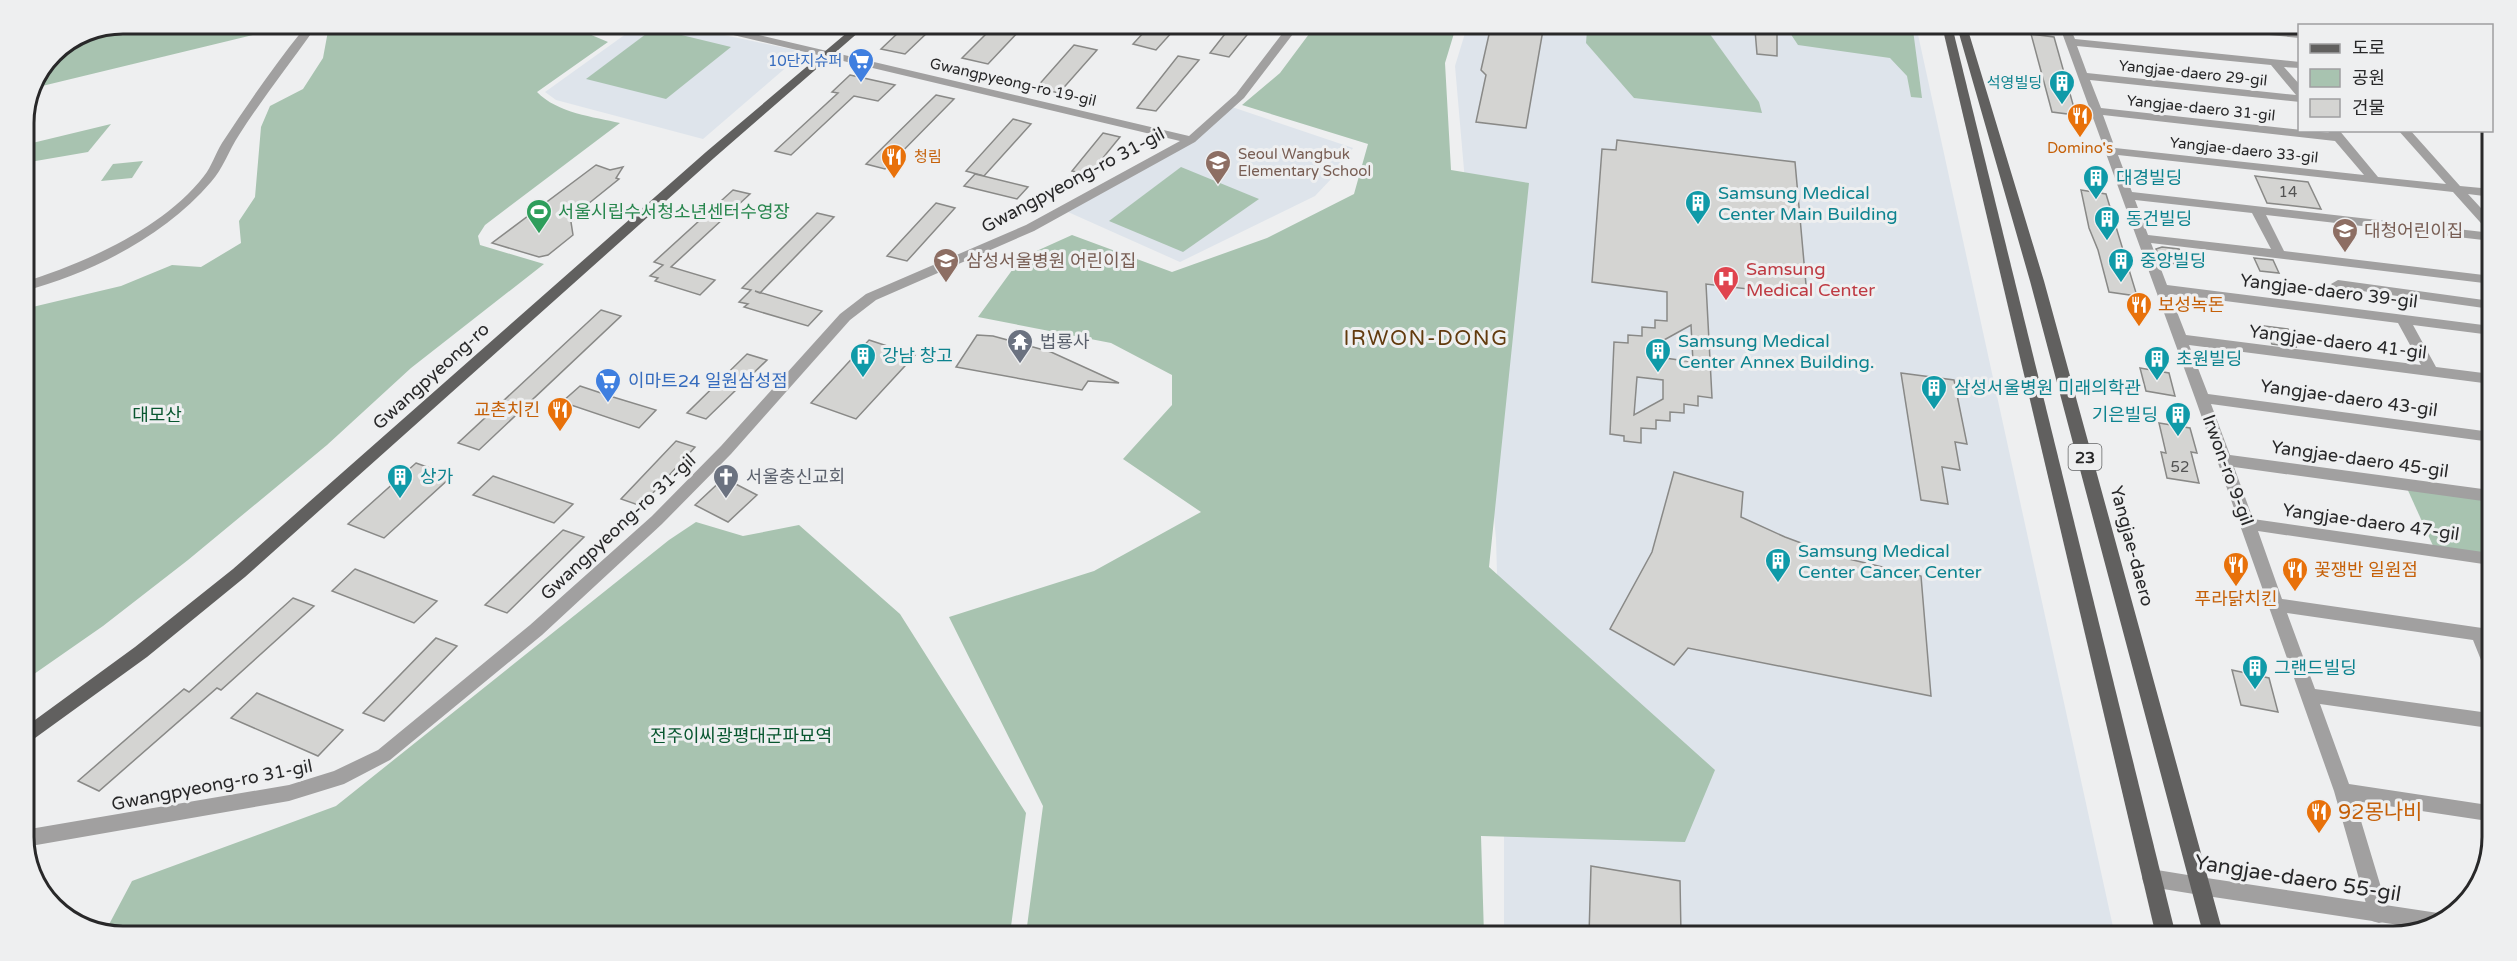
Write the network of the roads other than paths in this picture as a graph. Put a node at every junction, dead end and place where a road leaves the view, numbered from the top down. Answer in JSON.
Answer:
{"nodes":[{"id":1,"x":306,"y":34,"type":"edge"},
{"id":2,"x":742,"y":34,"type":"edge"},
{"id":3,"x":851,"y":34,"type":"edge"},
{"id":4,"x":1288,"y":34,"type":"edge"},
{"id":5,"x":1949,"y":34,"type":"edge"},
{"id":6,"x":1965,"y":34,"type":"edge"},
{"id":7,"x":2067,"y":34,"type":"edge"},
{"id":8,"x":2070,"y":42,"type":"junction"},
{"id":9,"x":828,"y":54,"type":"junction"},
{"id":10,"x":2274,"y":63,"type":"junction"},
{"id":11,"x":2298,"y":66,"type":"edge"},
{"id":12,"x":2083,"y":76,"type":"junction"},
{"id":13,"x":2298,"y":91,"type":"edge"},
{"id":14,"x":2298,"y":99,"type":"edge"},
{"id":15,"x":2096,"y":111,"type":"junction"},
{"id":16,"x":2298,"y":130,"type":"edge"},
{"id":17,"x":2314,"y":132,"type":"edge"},
{"id":18,"x":2405,"y":132,"type":"edge"},
{"id":19,"x":2335,"y":134,"type":"edge"},
{"id":20,"x":1191,"y":140,"type":"junction"},
{"id":21,"x":2110,"y":151,"type":"junction"},
{"id":22,"x":2374,"y":180,"type":"junction"},
{"id":23,"x":2456,"y":189,"type":"junction"},
{"id":24,"x":2482,"y":192,"type":"edge"},
{"id":25,"x":2127,"y":195,"type":"junction"},
{"id":26,"x":2257,"y":210,"type":"junction"},
{"id":27,"x":2482,"y":217,"type":"edge"},
{"id":28,"x":2482,"y":236,"type":"edge"},
{"id":29,"x":2143,"y":238,"type":"junction"},
{"id":30,"x":2280,"y":255,"type":"junction"},
{"id":31,"x":2482,"y":279,"type":"edge"},
{"id":32,"x":34,"y":283,"type":"edge"},
{"id":33,"x":2338,"y":285,"type":"dead end"},
{"id":34,"x":2162,"y":289,"type":"junction"},
{"id":35,"x":2482,"y":303,"type":"edge"},
{"id":36,"x":2403,"y":319,"type":"junction"},
{"id":37,"x":2482,"y":329,"type":"edge"},
{"id":38,"x":2180,"y":339,"type":"junction"},
{"id":39,"x":2432,"y":372,"type":"junction"},
{"id":40,"x":2482,"y":378,"type":"edge"},
{"id":41,"x":2202,"y":398,"type":"junction"},
{"id":42,"x":2482,"y":435,"type":"edge"},
{"id":43,"x":2224,"y":460,"type":"junction"},
{"id":44,"x":2482,"y":495,"type":"edge"},
{"id":45,"x":2247,"y":524,"type":"junction"},
{"id":46,"x":2482,"y":558,"type":"edge"},
{"id":47,"x":2276,"y":605,"type":"junction"},
{"id":48,"x":2482,"y":635,"type":"edge"},
{"id":49,"x":2308,"y":695,"type":"junction"},
{"id":50,"x":2482,"y":720,"type":"edge"},
{"id":51,"x":35,"y":730,"type":"edge"},
{"id":52,"x":2343,"y":791,"type":"junction"},
{"id":53,"x":2482,"y":812,"type":"edge"},
{"id":54,"x":35,"y":837,"type":"edge"},
{"id":55,"x":2151,"y":878,"type":"junction"},
{"id":56,"x":2200,"y":886,"type":"junction"},
{"id":57,"x":2379,"y":914,"type":"junction"},
{"id":58,"x":2426,"y":920,"type":"edge"},
{"id":59,"x":2163,"y":926,"type":"edge"},
{"id":60,"x":2211,"y":926,"type":"edge"}],
"edges":[{"from":1,"to":32,"type":"street"},
{"from":2,"to":9,"type":"street","name":"Gwangpyeong-ro 19-gil"},
{"from":3,"to":9,"type":"main road","name":"Gwangpyeong-ro"},
{"from":4,"to":20,"type":"street","name":"Gwangpyeong-ro 31-gil"},
{"from":5,"to":55,"type":"main road","number":"23"},
{"from":6,"to":56,"type":"main road","name":"Yangjae-daero","number":"23"},
{"from":7,"to":8,"type":"street","name":"Irwon-ro 9-gil"},
{"from":8,"to":10,"type":"street"},
{"from":8,"to":12,"type":"street","name":"Irwon-ro 9-gil"},
{"from":9,"to":20,"type":"street","name":"Gwangpyeong-ro 19-gil"},
{"from":9,"to":51,"type":"main road","name":"Gwangpyeong-ro"},
{"from":10,"to":11,"type":"street"},
{"from":10,"to":13,"type":"street"},
{"from":12,"to":14,"type":"street","name":"Yangjae-daero 29-gil"},
{"from":12,"to":15,"type":"street","name":"Irwon-ro 9-gil"},
{"from":15,"to":16,"type":"street","name":"Yangjae-daero 31-gil"},
{"from":15,"to":21,"type":"street","name":"Irwon-ro 9-gil"},
{"from":17,"to":19,"type":"street","name":"Yangjae-daero 31-gil"},
{"from":18,"to":23,"type":"street"},
{"from":19,"to":22,"type":"street","name":"Yangjae-daero 33-gil"},
{"from":20,"to":54,"type":"street","name":"Gwangpyeong-ro 31-gil"},
{"from":21,"to":22,"type":"street","name":"Yangjae-daero 33-gil"},
{"from":21,"to":25,"type":"street","name":"Irwon-ro 9-gil"},
{"from":22,"to":23,"type":"street","name":"Yangjae-daero 33-gil"},
{"from":23,"to":24,"type":"street","name":"Yangjae-daero 33-gil"},
{"from":23,"to":27,"type":"street"},
{"from":25,"to":26,"type":"street"},
{"from":25,"to":29,"type":"street","name":"Irwon-ro 9-gil"},
{"from":26,"to":28,"type":"street"},
{"from":26,"to":30,"type":"street"},
{"from":29,"to":30,"type":"street"},
{"from":29,"to":34,"type":"street","name":"Irwon-ro 9-gil"},
{"from":30,"to":31,"type":"street"},
{"from":33,"to":35,"type":"street"},
{"from":34,"to":36,"type":"street","name":"Yangjae-daero 39-gil"},
{"from":34,"to":38,"type":"street","name":"Irwon-ro 9-gil"},
{"from":36,"to":37,"type":"street","name":"Yangjae-daero 39-gil"},
{"from":36,"to":39,"type":"street"},
{"from":38,"to":39,"type":"street","name":"Yangjae-daero 41-gil"},
{"from":38,"to":41,"type":"street","name":"Irwon-ro 9-gil"},
{"from":39,"to":40,"type":"street","name":"Yangjae-daero 41-gil"},
{"from":41,"to":42,"type":"street","name":"Yangjae-daero 43-gil"},
{"from":41,"to":43,"type":"street","name":"Irwon-ro 9-gil"},
{"from":43,"to":44,"type":"street","name":"Yangjae-daero 45-gil"},
{"from":43,"to":45,"type":"street","name":"Irwon-ro 9-gil"},
{"from":45,"to":46,"type":"street","name":"Yangjae-daero 47-gil"},
{"from":45,"to":47,"type":"street","name":"Irwon-ro 9-gil"},
{"from":47,"to":48,"type":"street"},
{"from":47,"to":49,"type":"street","name":"Irwon-ro 9-gil"},
{"from":49,"to":50,"type":"street"},
{"from":49,"to":52,"type":"street","name":"Irwon-ro 9-gil"},
{"from":52,"to":53,"type":"street"},
{"from":52,"to":57,"type":"street","name":"Irwon-ro 9-gil"},
{"from":55,"to":56,"type":"street","name":"Yangjae-daero 55-gil"},
{"from":55,"to":59,"type":"main road","number":"23"},
{"from":56,"to":57,"type":"street","name":"Yangjae-daero 55-gil"},
{"from":56,"to":60,"type":"main road","name":"Yangjae-daero","number":"23"},
{"from":57,"to":58,"type":"street","name":"Yangjae-daero 55-gil"}]}
